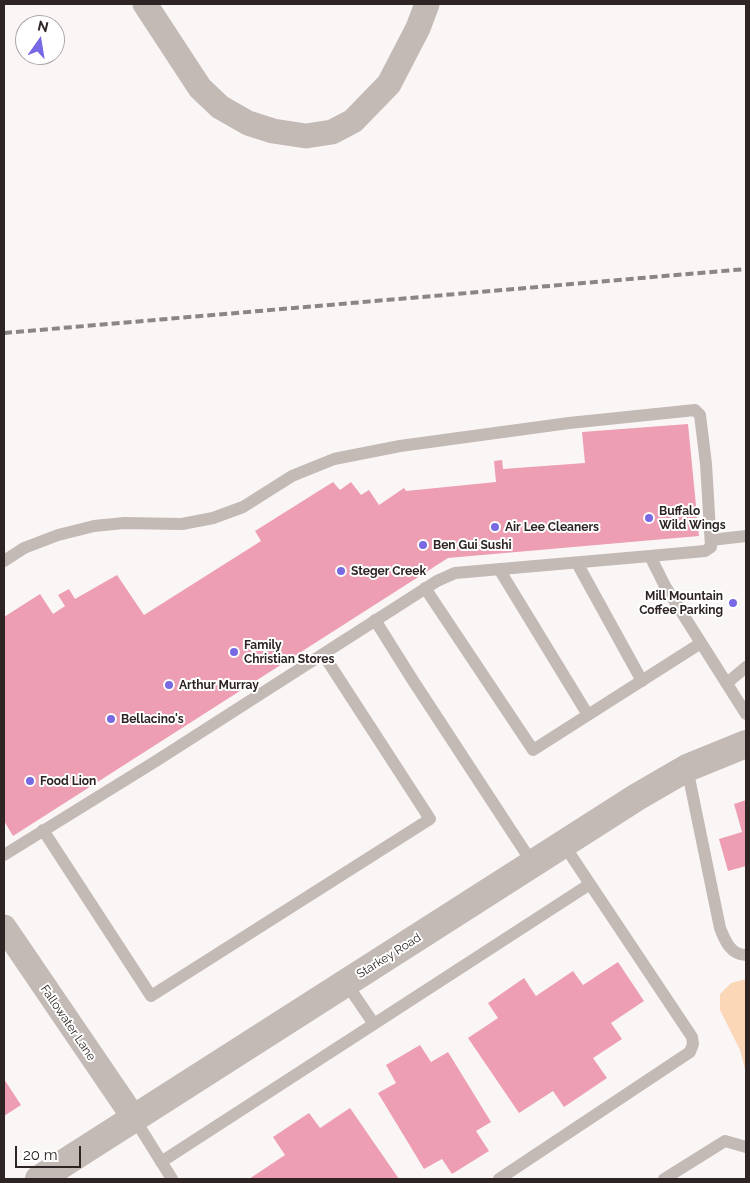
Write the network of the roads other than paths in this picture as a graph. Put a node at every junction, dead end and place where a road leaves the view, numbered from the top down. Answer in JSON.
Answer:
{"nodes":[{"id":1,"x":145,"y":4,"type":"edge"},
{"id":2,"x":427,"y":4,"type":"edge"},
{"id":3,"x":746,"y":536,"type":"edge"},
{"id":4,"x":711,"y":540,"type":"junction"},
{"id":5,"x":650,"y":556,"type":"junction"},
{"id":6,"x":4,"y":562,"type":"edge"},
{"id":7,"x":577,"y":563,"type":"junction"},
{"id":8,"x":499,"y":570,"type":"junction"},
{"id":9,"x":425,"y":588,"type":"junction"},
{"id":10,"x":375,"y":620,"type":"junction"},
{"id":11,"x":701,"y":643,"type":"junction"},
{"id":12,"x":323,"y":654,"type":"junction"},
{"id":13,"x":746,"y":667,"type":"edge"},
{"id":14,"x":642,"y":680,"type":"junction"},
{"id":15,"x":727,"y":683,"type":"junction"},
{"id":16,"x":746,"y":714,"type":"edge"},
{"id":17,"x":588,"y":715,"type":"junction"},
{"id":18,"x":746,"y":744,"type":"edge"},
{"id":19,"x":687,"y":768,"type":"junction"},
{"id":20,"x":43,"y":830,"type":"junction"},
{"id":21,"x":564,"y":844,"type":"junction"},
{"id":22,"x":4,"y":855,"type":"edge"},
{"id":23,"x":533,"y":864,"type":"junction"},
{"id":24,"x":590,"y":884,"type":"junction"},
{"id":25,"x":4,"y":927,"type":"edge"},
{"id":26,"x":746,"y":955,"type":"edge"},
{"id":27,"x":346,"y":983,"type":"junction"},
{"id":28,"x":374,"y":1024,"type":"junction"},
{"id":29,"x":134,"y":1118,"type":"junction"},
{"id":30,"x":746,"y":1147,"type":"edge"},
{"id":31,"x":161,"y":1162,"type":"junction"},
{"id":32,"x":39,"y":1179,"type":"edge"},
{"id":33,"x":172,"y":1179,"type":"edge"},
{"id":34,"x":499,"y":1179,"type":"edge"},
{"id":35,"x":664,"y":1179,"type":"edge"}],
"edges":[{"from":1,"to":2,"type":"street"},
{"from":3,"to":4,"type":"lane"},
{"from":4,"to":5,"type":"lane"},
{"from":4,"to":6,"type":"lane"},
{"from":5,"to":7,"type":"lane"},
{"from":5,"to":11,"type":"lane"},
{"from":7,"to":8,"type":"lane"},
{"from":7,"to":14,"type":"lane"},
{"from":8,"to":9,"type":"lane"},
{"from":8,"to":17,"type":"lane"},
{"from":9,"to":10,"type":"lane"},
{"from":9,"to":17,"type":"lane"},
{"from":10,"to":12,"type":"lane"},
{"from":10,"to":23,"type":"lane"},
{"from":11,"to":14,"type":"lane"},
{"from":11,"to":15,"type":"lane"},
{"from":12,"to":20,"type":"lane"},
{"from":12,"to":20,"type":"lane"},
{"from":13,"to":15,"type":"lane"},
{"from":14,"to":17,"type":"lane"},
{"from":15,"to":16,"type":"lane"},
{"from":18,"to":19,"type":"street","name":"Starkey Road"},
{"from":19,"to":21,"type":"street","name":"Starkey Road"},
{"from":19,"to":26,"type":"lane"},
{"from":20,"to":22,"type":"lane"},
{"from":21,"to":23,"type":"street","name":"Starkey Road"},
{"from":21,"to":24,"type":"lane"},
{"from":23,"to":27,"type":"street","name":"Starkey Road"},
{"from":24,"to":28,"type":"lane"},
{"from":24,"to":34,"type":"lane"},
{"from":25,"to":29,"type":"street","name":"Fallowater Lane"},
{"from":27,"to":28,"type":"lane"},
{"from":27,"to":29,"type":"street","name":"Starkey Road"},
{"from":28,"to":31,"type":"lane"},
{"from":29,"to":31,"type":"lane"},
{"from":29,"to":32,"type":"street","name":"Starkey Road"},
{"from":30,"to":35,"type":"lane"},
{"from":31,"to":33,"type":"lane"}]}
